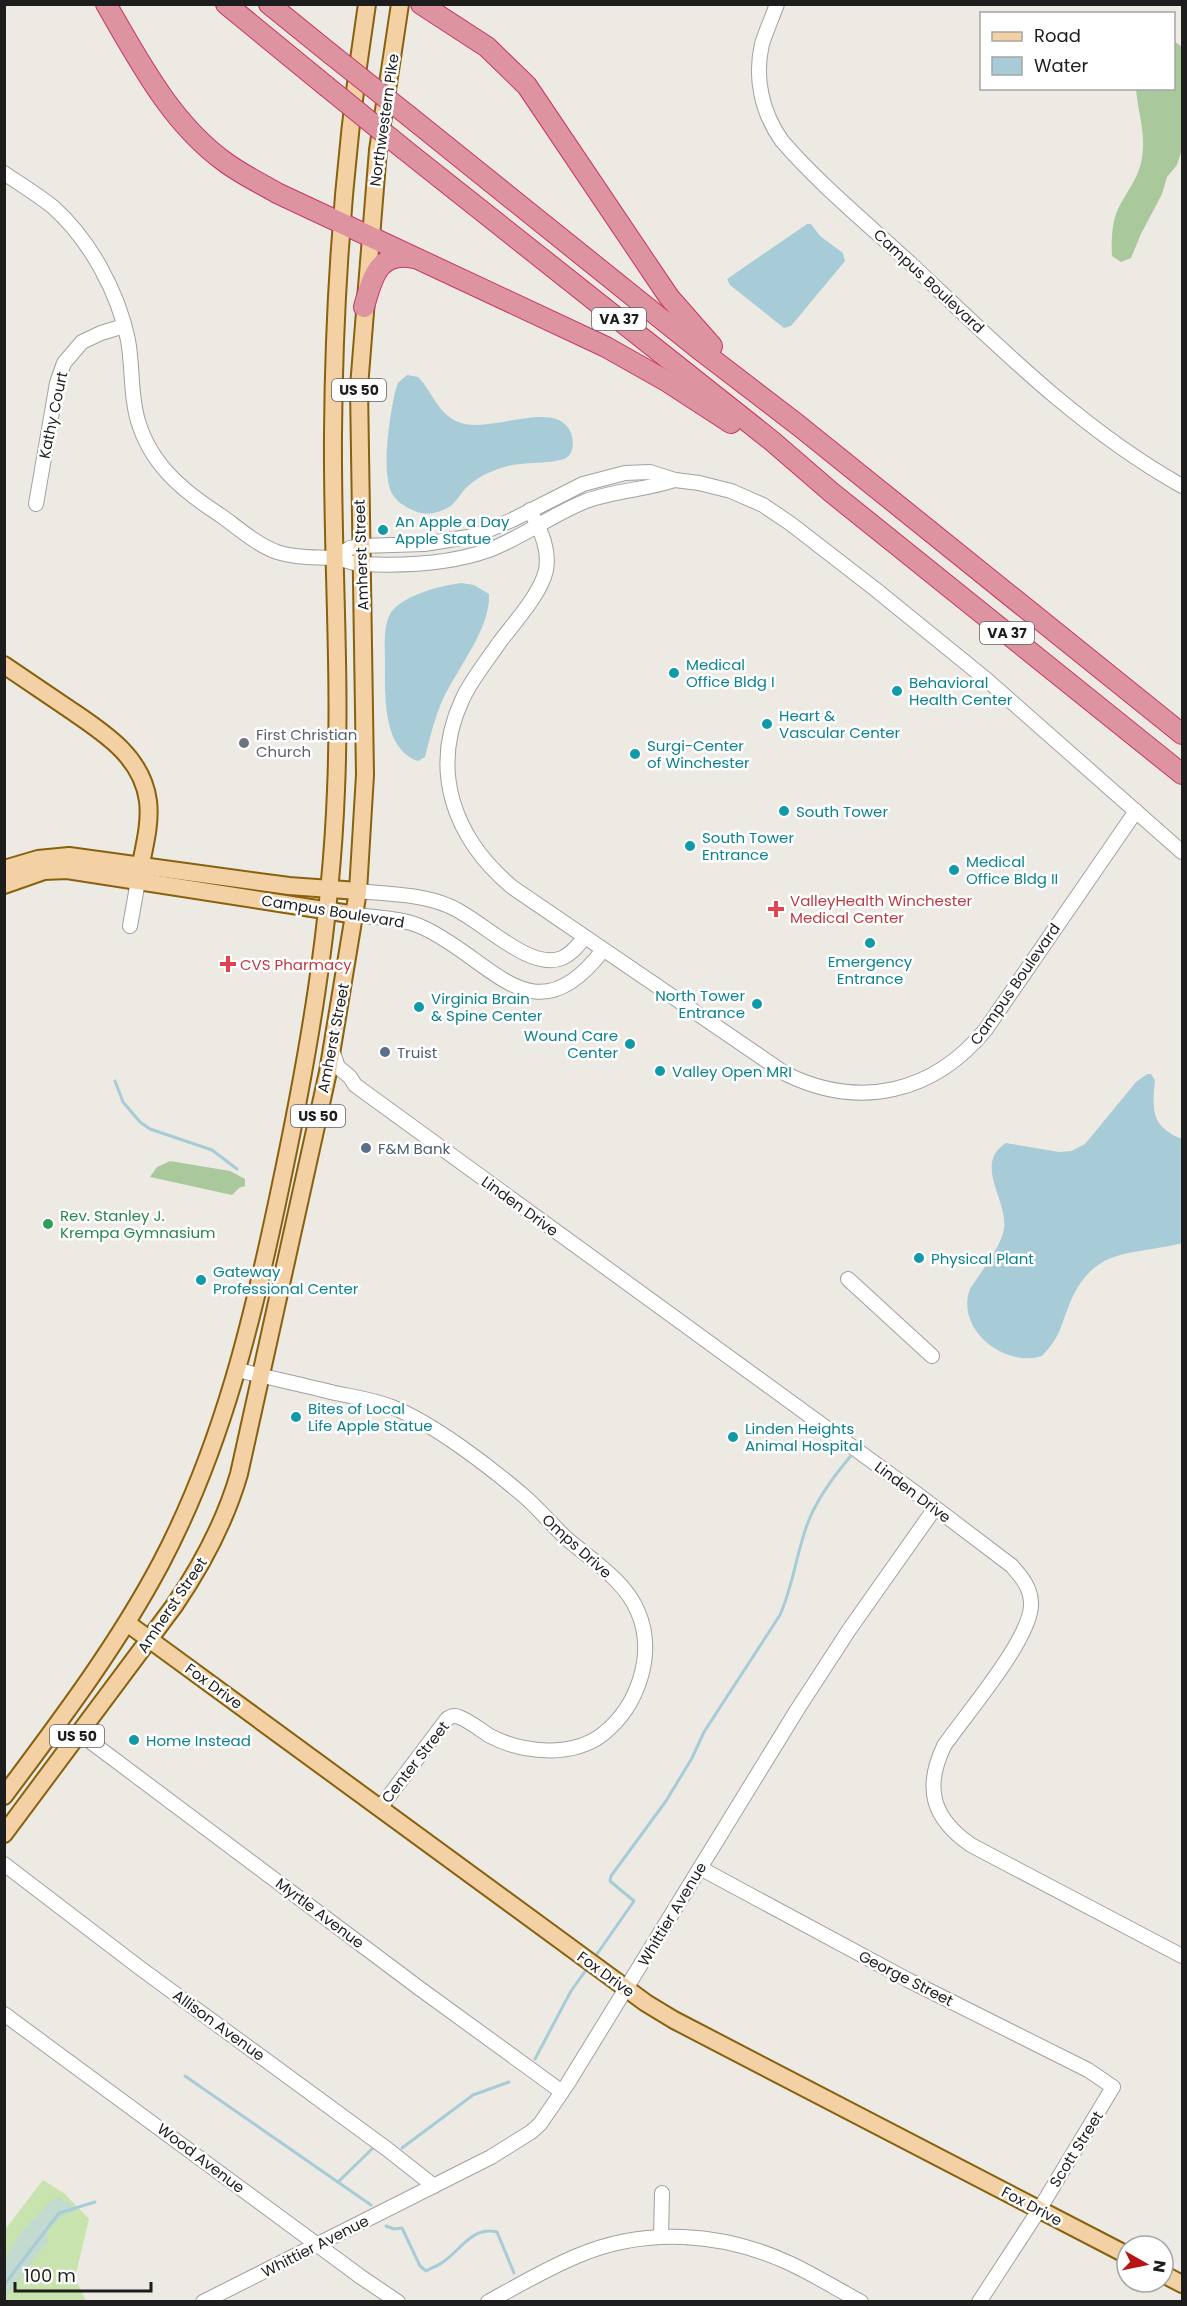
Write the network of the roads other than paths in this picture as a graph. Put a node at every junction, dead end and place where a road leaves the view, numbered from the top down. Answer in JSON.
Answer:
{"nodes":[{"id":1,"x":106,"y":4,"type":"edge"},
{"id":2,"x":226,"y":4,"type":"edge"},
{"id":3,"x":269,"y":4,"type":"edge"},
{"id":4,"x":367,"y":4,"type":"edge"},
{"id":5,"x":400,"y":4,"type":"edge"},
{"id":6,"x":421,"y":4,"type":"edge"},
{"id":7,"x":777,"y":4,"type":"edge"},
{"id":8,"x":783,"y":4,"type":"edge"},
{"id":9,"x":770,"y":25,"type":"junction"},
{"id":10,"x":4,"y":173,"type":"edge"},
{"id":11,"x":342,"y":223,"type":"junction"},
{"id":12,"x":370,"y":236,"type":"junction"},
{"id":13,"x":420,"y":259,"type":"junction"},
{"id":14,"x":364,"y":307,"type":"junction"},
{"id":15,"x":124,"y":326,"type":"junction"},
{"id":16,"x":798,"y":425,"type":"junction"},
{"id":17,"x":675,"y":480,"type":"junction"},
{"id":18,"x":1182,"y":486,"type":"edge"},
{"id":19,"x":831,"y":492,"type":"junction"},
{"id":20,"x":36,"y":504,"type":"dead end"},
{"id":21,"x":530,"y":510,"type":"junction"},
{"id":22,"x":538,"y":526,"type":"junction"},
{"id":23,"x":361,"y":546,"type":"junction"},
{"id":24,"x":334,"y":558,"type":"junction"},
{"id":25,"x":362,"y":564,"type":"junction"},
{"id":26,"x":4,"y":665,"type":"edge"},
{"id":27,"x":1182,"y":734,"type":"edge"},
{"id":28,"x":1182,"y":774,"type":"edge"},
{"id":29,"x":1136,"y":811,"type":"junction"},
{"id":30,"x":1182,"y":852,"type":"edge"},
{"id":31,"x":4,"y":869,"type":"edge"},
{"id":32,"x":139,"y":873,"type":"junction"},
{"id":33,"x":4,"y":885,"type":"edge"},
{"id":34,"x":330,"y":890,"type":"junction"},
{"id":35,"x":358,"y":891,"type":"junction"},
{"id":36,"x":328,"y":911,"type":"junction"},
{"id":37,"x":356,"y":915,"type":"junction"},
{"id":38,"x":130,"y":926,"type":"dead end"},
{"id":39,"x":585,"y":937,"type":"junction"},
{"id":40,"x":603,"y":950,"type":"junction"},
{"id":41,"x":314,"y":1015,"type":"junction"},
{"id":42,"x":332,"y":1050,"type":"junction"},
{"id":43,"x":306,"y":1061,"type":"junction"},
{"id":44,"x":328,"y":1072,"type":"junction"},
{"id":45,"x":356,"y":1085,"type":"junction"},
{"id":46,"x":321,"y":1101,"type":"junction"},
{"id":47,"x":848,"y":1279,"type":"dead end"},
{"id":48,"x":932,"y":1356,"type":"dead end"},
{"id":49,"x":238,"y":1370,"type":"junction"},
{"id":50,"x":262,"y":1376,"type":"junction"},
{"id":51,"x":935,"y":1508,"type":"junction"},
{"id":52,"x":127,"y":1623,"type":"junction"},
{"id":53,"x":149,"y":1639,"type":"junction"},
{"id":54,"x":89,"y":1681,"type":"junction"},
{"id":55,"x":451,"y":1716,"type":"joint"},
{"id":56,"x":79,"y":1733,"type":"junction"},
{"id":57,"x":4,"y":1796,"type":"edge"},
{"id":58,"x":380,"y":1808,"type":"junction"},
{"id":59,"x":4,"y":1833,"type":"edge"},
{"id":60,"x":4,"y":1864,"type":"edge"},
{"id":61,"x":700,"y":1868,"type":"junction"},
{"id":62,"x":1182,"y":1956,"type":"edge"},
{"id":63,"x":627,"y":1989,"type":"junction"},
{"id":64,"x":4,"y":2014,"type":"edge"},
{"id":65,"x":1113,"y":2087,"type":"joint"},
{"id":66,"x":562,"y":2092,"type":"junction"},
{"id":67,"x":434,"y":2186,"type":"junction"},
{"id":68,"x":662,"y":2193,"type":"dead end"},
{"id":69,"x":1039,"y":2210,"type":"junction"},
{"id":70,"x":661,"y":2237,"type":"junction"},
{"id":71,"x":318,"y":2245,"type":"junction"},
{"id":72,"x":1115,"y":2249,"type":"edge"},
{"id":73,"x":203,"y":2301,"type":"edge"},
{"id":74,"x":398,"y":2301,"type":"edge"},
{"id":75,"x":488,"y":2301,"type":"edge"},
{"id":76,"x":861,"y":2301,"type":"edge"},
{"id":77,"x":979,"y":2301,"type":"edge"}],
"edges":[{"from":1,"to":11,"type":"highway"},
{"from":2,"to":19,"type":"highway","number":"VA 37","bridge":true},
{"from":3,"to":16,"type":"highway","number":"VA 37","bridge":true},
{"from":4,"to":11,"type":"main road","name":"Northwestern Pike","number":"US 50"},
{"from":5,"to":12,"type":"main road","name":"Northwestern Pike","number":"US 50"},
{"from":6,"to":16,"type":"highway"},
{"from":7,"to":9,"type":"street","name":"Campus Boulevard"},
{"from":8,"to":9,"type":"street","name":"Campus Boulevard"},
{"from":9,"to":18,"type":"street","name":"Campus Boulevard"},
{"from":10,"to":15,"type":"street"},
{"from":11,"to":12,"type":"highway"},
{"from":11,"to":24,"type":"main road","name":"Amherst Street","number":"US 50"},
{"from":12,"to":13,"type":"highway"},
{"from":12,"to":14,"type":"main road","name":"Amherst Street","number":"US 50"},
{"from":13,"to":14,"type":"highway"},
{"from":13,"to":19,"type":"highway"},
{"from":14,"to":23,"type":"main road","name":"Amherst Street","number":"US 50"},
{"from":15,"to":20,"type":"street","name":"Kathy Court"},
{"from":15,"to":24,"type":"street"},
{"from":16,"to":27,"type":"highway","number":"VA 37"},
{"from":17,"to":21,"type":"street"},
{"from":17,"to":22,"type":"street"},
{"from":17,"to":29,"type":"street"},
{"from":19,"to":28,"type":"highway","number":"VA 37"},
{"from":21,"to":22,"type":"street","name":"Campus Boulevard"},
{"from":21,"to":23,"type":"street"},
{"from":22,"to":25,"type":"street"},
{"from":22,"to":39,"type":"street","name":"Campus Boulevard"},
{"from":23,"to":24,"type":"street"},
{"from":23,"to":25,"type":"main road","name":"Amherst Street","number":"US 50"},
{"from":24,"to":25,"type":"street"},
{"from":24,"to":34,"type":"main road","name":"Amherst Street","number":"US 50"},
{"from":25,"to":35,"type":"main road","name":"Amherst Street","number":"US 50"},
{"from":26,"to":32,"type":"main road"},
{"from":29,"to":30,"type":"street"},
{"from":29,"to":40,"type":"street","name":"Campus Boulevard"},
{"from":31,"to":32,"type":"main road"},
{"from":32,"to":33,"type":"main road"},
{"from":32,"to":34,"type":"main road","name":"Campus Boulevard"},
{"from":32,"to":36,"type":"main road","name":"Campus Boulevard"},
{"from":32,"to":38,"type":"street"},
{"from":34,"to":35,"type":"main road","name":"Campus Boulevard"},
{"from":34,"to":36,"type":"main road","name":"Amherst Street","number":"US 50"},
{"from":35,"to":37,"type":"main road","name":"Amherst Street","number":"US 50"},
{"from":35,"to":39,"type":"street","name":"Campus Boulevard"},
{"from":36,"to":37,"type":"main road","name":"Campus Boulevard"},
{"from":36,"to":41,"type":"main road","name":"Amherst Street","number":"US 50"},
{"from":37,"to":40,"type":"street","name":"Campus Boulevard"},
{"from":37,"to":42,"type":"main road","name":"Amherst Street","number":"US 50"},
{"from":39,"to":40,"type":"street","name":"Campus Boulevard"},
{"from":41,"to":43,"type":"main road","name":"Amherst Street","number":"US 50"},
{"from":41,"to":44,"type":"main road"},
{"from":42,"to":44,"type":"main road","name":"Amherst Street","number":"US 50"},
{"from":42,"to":45,"type":"street","name":"Linden Drive"},
{"from":43,"to":46,"type":"main road"},
{"from":43,"to":49,"type":"main road","name":"Amherst Street","number":"US 50"},
{"from":44,"to":45,"type":"street","name":"Linden Drive"},
{"from":44,"to":46,"type":"main road","name":"Amherst Street","number":"US 50"},
{"from":45,"to":51,"type":"street","name":"Linden Drive"},
{"from":46,"to":50,"type":"main road","name":"Amherst Street","number":"US 50"},
{"from":47,"to":48,"type":"street"},
{"from":49,"to":50,"type":"street","name":"Omps Drive"},
{"from":49,"to":52,"type":"main road","name":"Amherst Street","number":"US 50"},
{"from":50,"to":53,"type":"main road","name":"Amherst Street","number":"US 50"},
{"from":50,"to":55,"type":"street","name":"Omps Drive"},
{"from":51,"to":61,"type":"street","name":"Whittier Avenue"},
{"from":51,"to":62,"type":"street","name":"Linden Drive"},
{"from":52,"to":53,"type":"main road","name":"Fox Drive"},
{"from":52,"to":54,"type":"main road","name":"Amherst Street","number":"US 50"},
{"from":53,"to":56,"type":"main road","name":"Amherst Street","number":"US 50"},
{"from":53,"to":58,"type":"main road","name":"Fox Drive"},
{"from":54,"to":56,"type":"main road"},
{"from":54,"to":57,"type":"main road","name":"Amherst Street","number":"US 50"},
{"from":55,"to":58,"type":"street","name":"Center Street"},
{"from":56,"to":59,"type":"main road","name":"Amherst Street","number":"US 50"},
{"from":56,"to":66,"type":"street","name":"Myrtle Avenue"},
{"from":58,"to":63,"type":"main road","name":"Fox Drive"},
{"from":60,"to":67,"type":"street","name":"Allison Avenue"},
{"from":61,"to":63,"type":"street","name":"Whittier Avenue"},
{"from":61,"to":65,"type":"street","name":"George Street"},
{"from":63,"to":66,"type":"street","name":"Whittier Avenue"},
{"from":63,"to":69,"type":"main road","name":"Fox Drive"},
{"from":64,"to":71,"type":"street","name":"Wood Avenue"},
{"from":65,"to":69,"type":"street","name":"Scott Street"},
{"from":66,"to":67,"type":"street","name":"Whittier Avenue"},
{"from":67,"to":71,"type":"street","name":"Whittier Avenue"},
{"from":68,"to":70,"type":"street"},
{"from":69,"to":72,"type":"main road","name":"Fox Drive"},
{"from":69,"to":77,"type":"street","name":"Scott Street"},
{"from":70,"to":75,"type":"street"},
{"from":70,"to":76,"type":"street"},
{"from":71,"to":73,"type":"street","name":"Whittier Avenue"},
{"from":71,"to":74,"type":"street","name":"Wood Avenue"}]}
